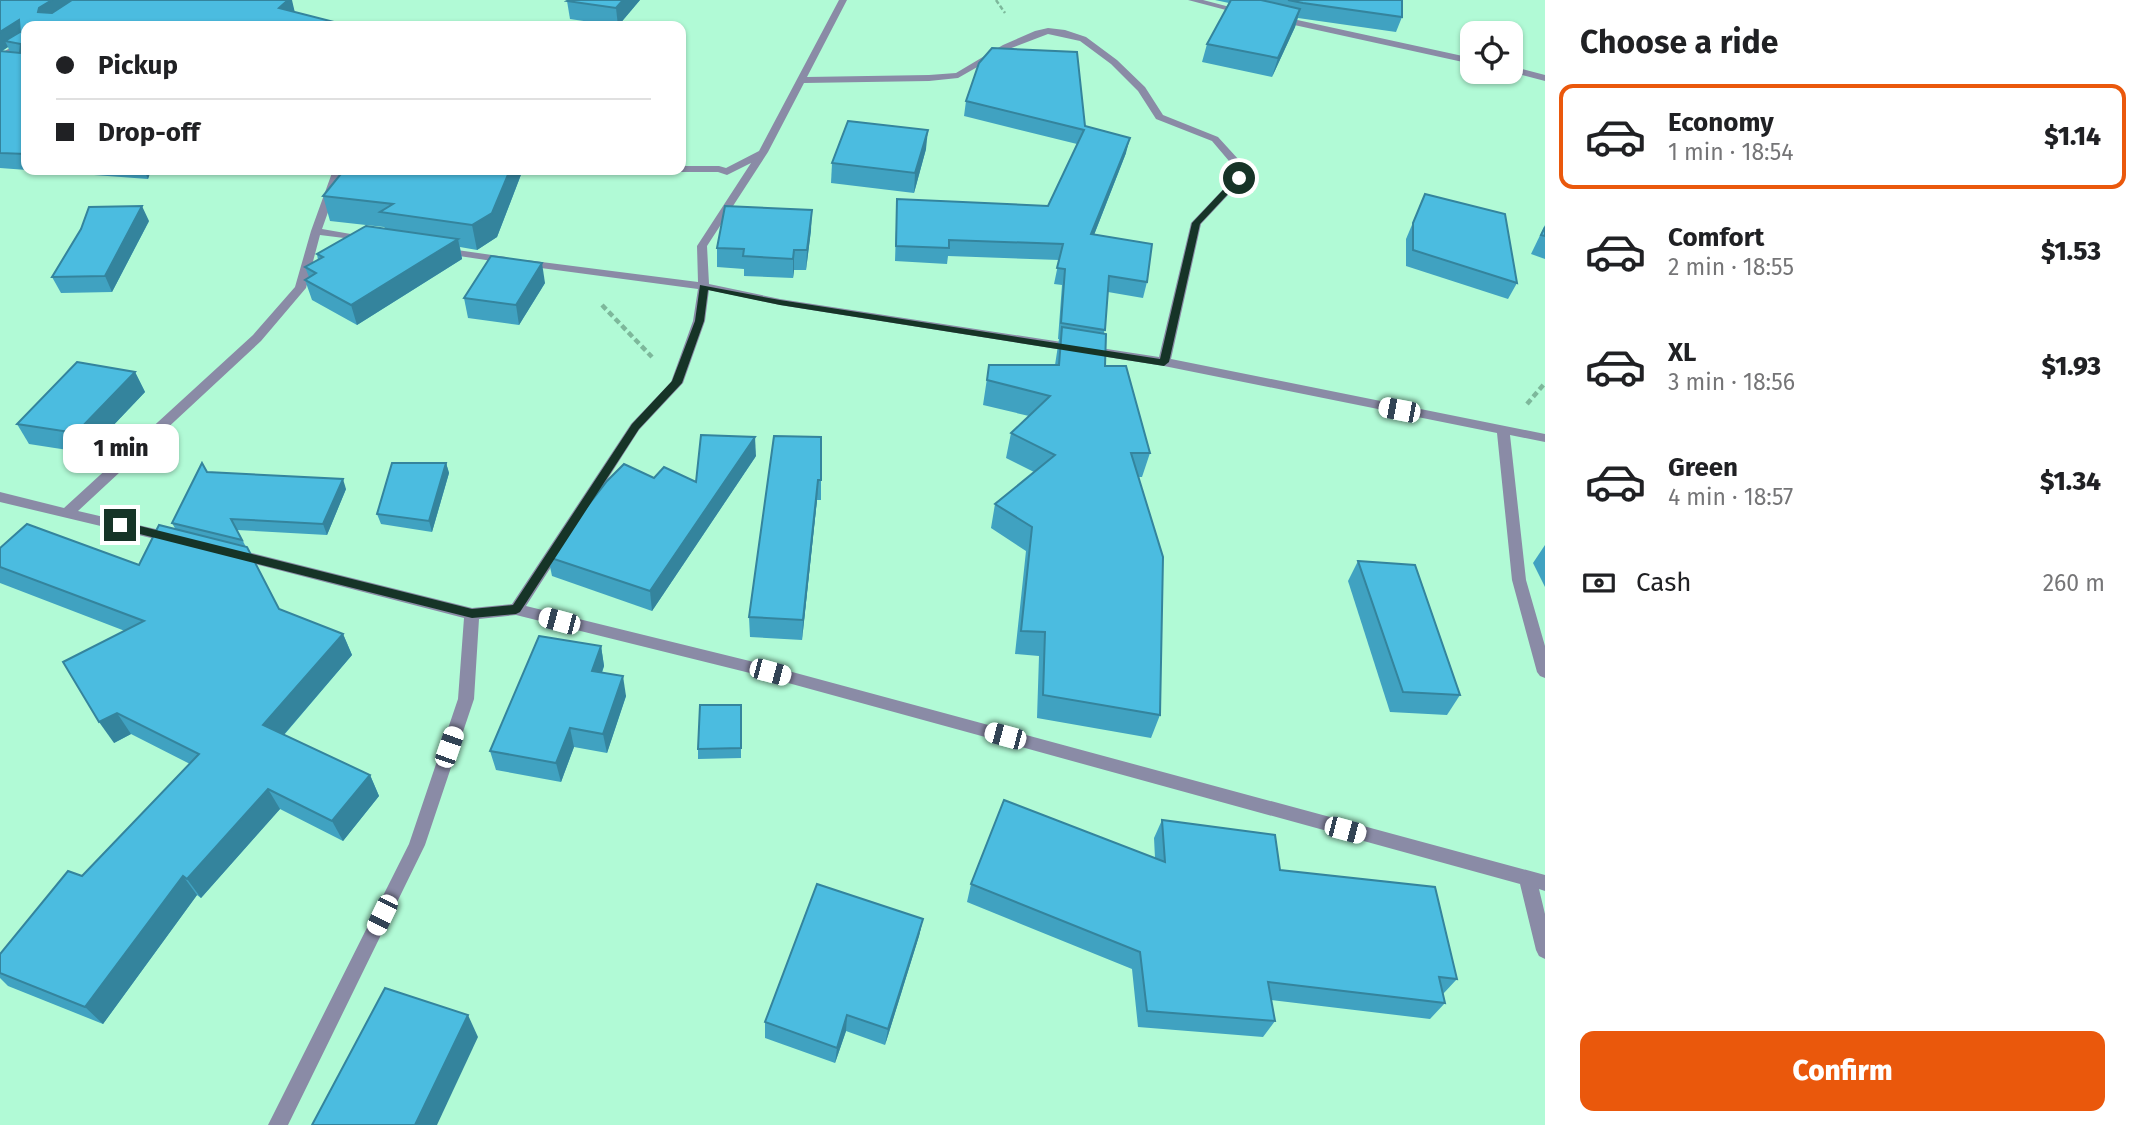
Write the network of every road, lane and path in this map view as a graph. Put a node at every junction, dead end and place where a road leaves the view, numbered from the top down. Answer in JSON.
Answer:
{"nodes":[{"id":1,"x":843,"y":0,"type":"edge"},
{"id":2,"x":1192,"y":0,"type":"edge"},
{"id":3,"x":1258,"y":14,"type":"edge"},
{"id":4,"x":1271,"y":17,"type":"edge"},
{"id":5,"x":21,"y":44,"type":"edge"},
{"id":6,"x":1460,"y":58,"type":"edge"},
{"id":7,"x":0,"y":59,"type":"edge"},
{"id":8,"x":13,"y":62,"type":"edge"},
{"id":9,"x":1523,"y":72,"type":"edge"},
{"id":10,"x":1545,"y":78,"type":"edge"},
{"id":11,"x":803,"y":80,"type":"junction"},
{"id":12,"x":763,"y":152,"type":"junction"},
{"id":13,"x":686,"y":169,"type":"edge"},
{"id":14,"x":336,"y":175,"type":"edge"},
{"id":15,"x":316,"y":231,"type":"junction"},
{"id":16,"x":382,"y":241,"type":"edge"},
{"id":17,"x":435,"y":249,"type":"edge"},
{"id":18,"x":567,"y":269,"type":"junction"},
{"id":19,"x":704,"y":286,"type":"junction"},
{"id":20,"x":1164,"y":362,"type":"junction"},
{"id":21,"x":677,"y":383,"type":"junction"},
{"id":22,"x":1503,"y":431,"type":"junction"},
{"id":23,"x":1545,"y":438,"type":"edge"},
{"id":24,"x":0,"y":497,"type":"edge"},
{"id":25,"x":68,"y":512,"type":"junction"},
{"id":26,"x":189,"y":542,"type":"edge"},
{"id":27,"x":216,"y":549,"type":"edge"},
{"id":28,"x":516,"y":609,"type":"junction"},
{"id":29,"x":472,"y":614,"type":"junction"},
{"id":30,"x":1545,"y":672,"type":"edge"},
{"id":31,"x":1536,"y":882,"type":"edge"},
{"id":32,"x":1545,"y":950,"type":"edge"},
{"id":33,"x":278,"y":1125,"type":"edge"}],
"edges":[{"from":1,"to":11,"type":"street"},
{"from":2,"to":3,"type":"street"},
{"from":4,"to":6,"type":"street"},
{"from":5,"to":7,"type":"street"},
{"from":7,"to":8,"type":"street"},
{"from":9,"to":10,"type":"street"},
{"from":11,"to":12,"type":"street"},
{"from":11,"to":20,"type":"street"},
{"from":12,"to":13,"type":"street"},
{"from":12,"to":19,"type":"street"},
{"from":14,"to":15,"type":"street"},
{"from":15,"to":16,"type":"street"},
{"from":15,"to":25,"type":"street"},
{"from":17,"to":18,"type":"street"},
{"from":18,"to":19,"type":"street"},
{"from":18,"to":21,"type":"path"},
{"from":19,"to":20,"type":"street"},
{"from":19,"to":21,"type":"street"},
{"from":20,"to":22,"type":"street"},
{"from":21,"to":28,"type":"street"},
{"from":22,"to":23,"type":"street"},
{"from":22,"to":30,"type":"street"},
{"from":24,"to":25,"type":"street"},
{"from":25,"to":26,"type":"street"},
{"from":27,"to":29,"type":"street"},
{"from":28,"to":29,"type":"street"},
{"from":28,"to":31,"type":"street"},
{"from":29,"to":33,"type":"street"},
{"from":31,"to":32,"type":"street"}]}
